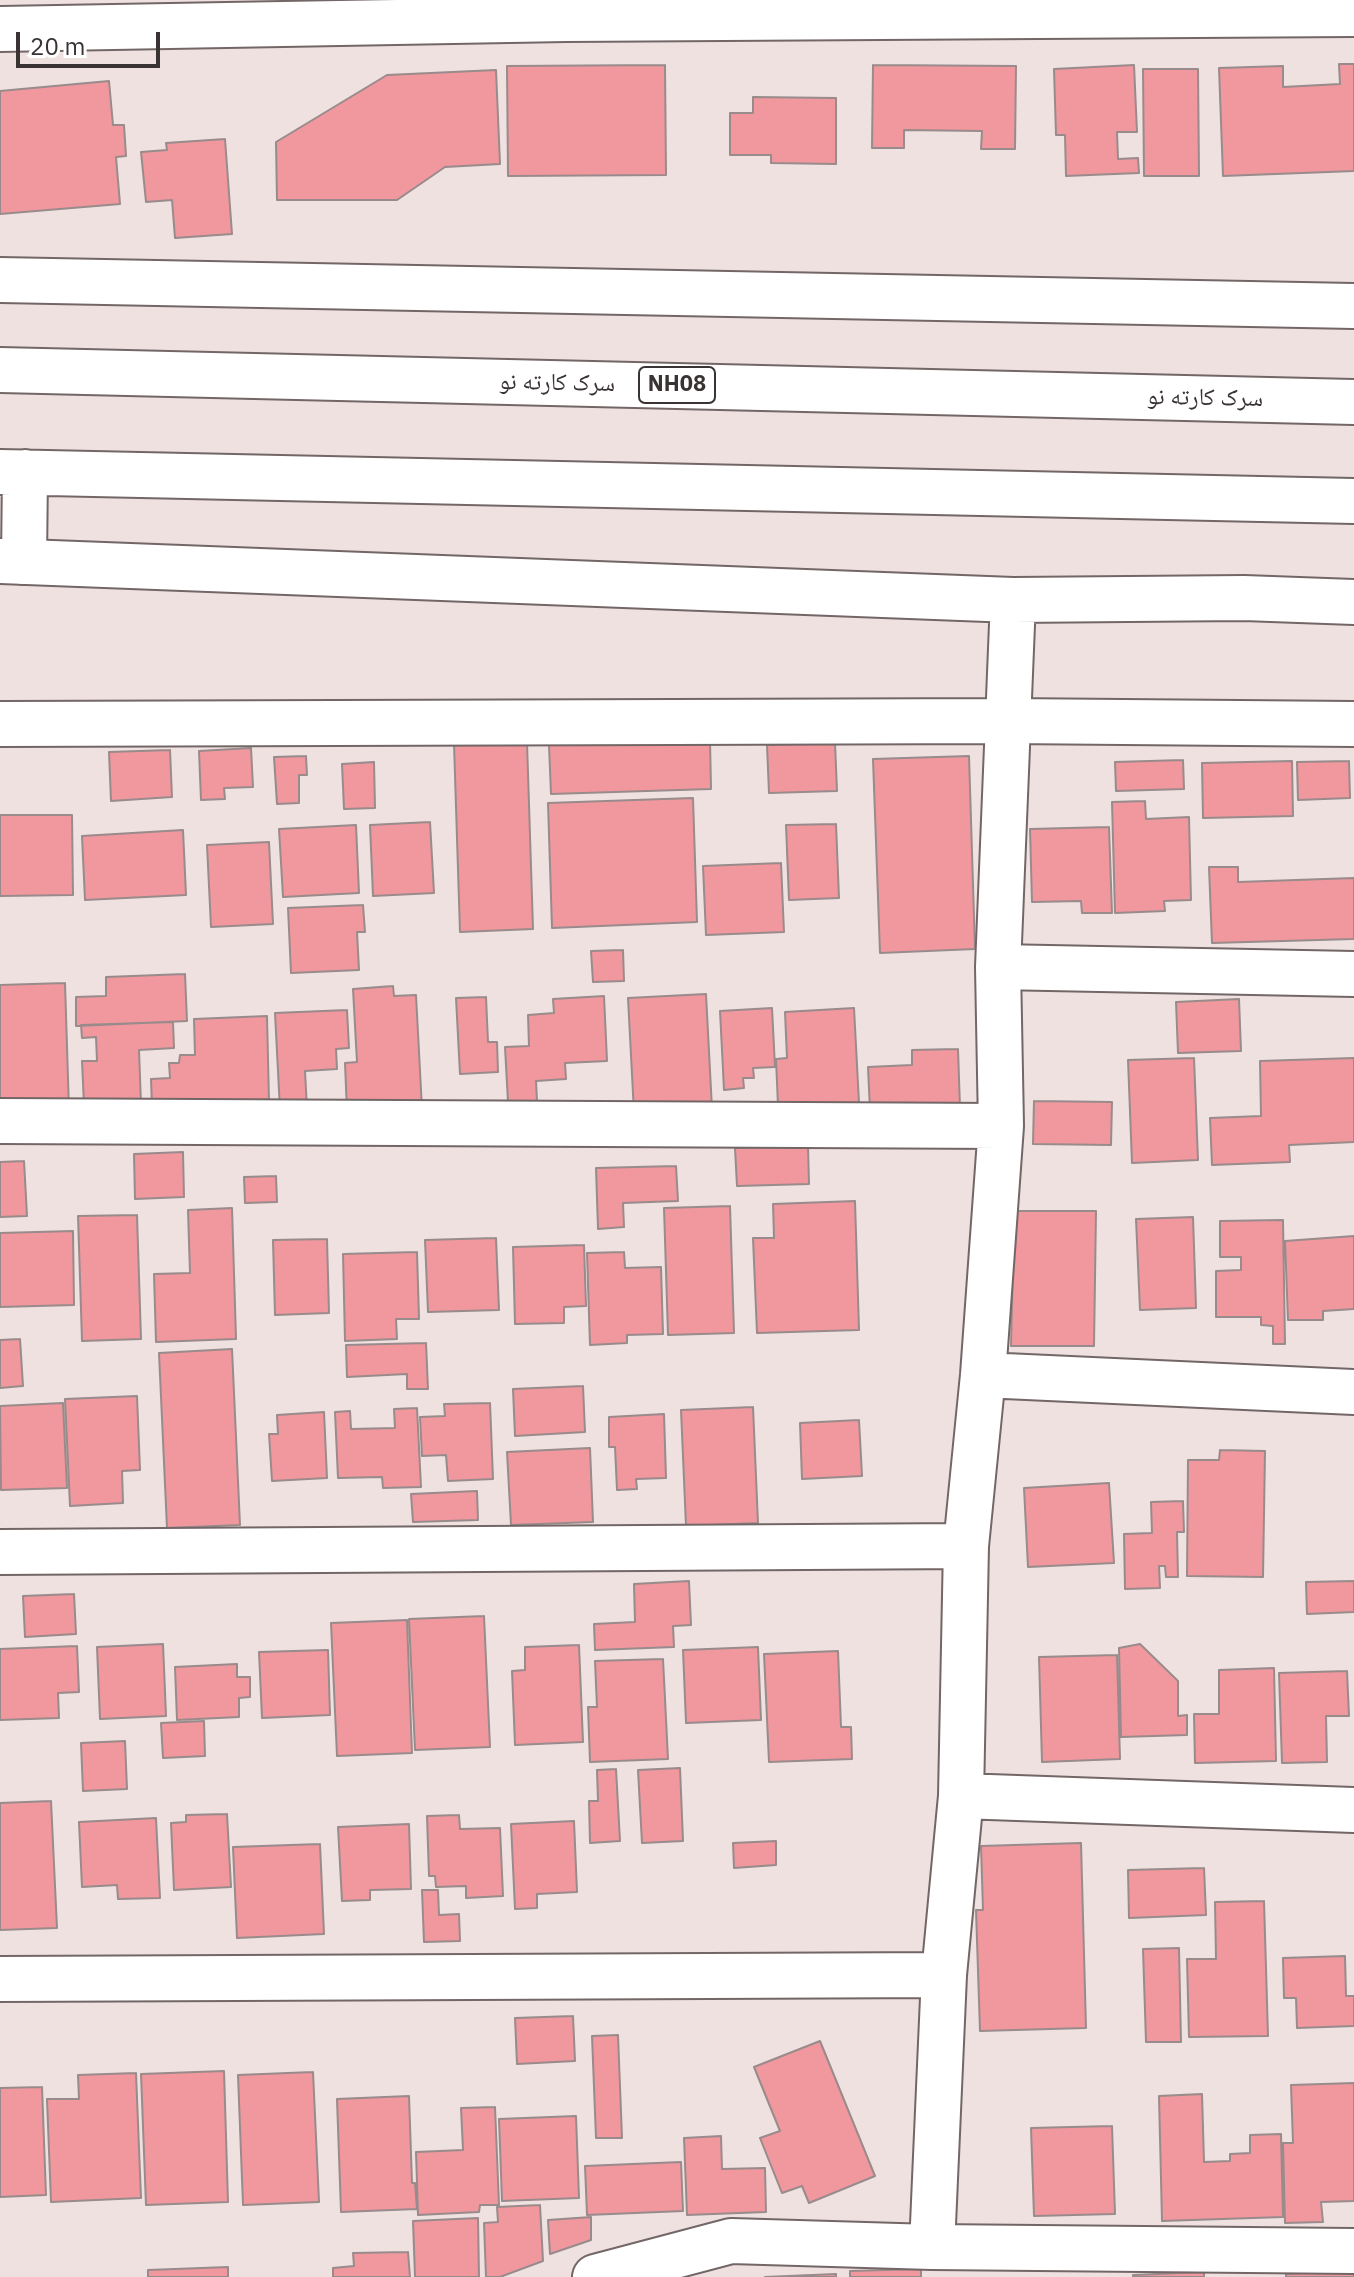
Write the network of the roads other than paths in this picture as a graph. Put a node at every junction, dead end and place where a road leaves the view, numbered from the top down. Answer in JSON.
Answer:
{"nodes":[{"id":1,"x":566,"y":10,"type":"edge"},
{"id":2,"x":1354,"y":14,"type":"edge"},
{"id":3,"x":0,"y":29,"type":"edge"},
{"id":4,"x":0,"y":280,"type":"edge"},
{"id":5,"x":1354,"y":306,"type":"edge"},
{"id":6,"x":0,"y":370,"type":"edge"},
{"id":7,"x":1354,"y":402,"type":"edge"},
{"id":8,"x":13,"y":472,"type":"edge"},
{"id":9,"x":1354,"y":501,"type":"edge"},
{"id":10,"x":12,"y":562,"type":"edge"},
{"id":11,"x":1013,"y":600,"type":"junction"},
{"id":12,"x":1354,"y":602,"type":"edge"},
{"id":13,"x":1008,"y":721,"type":"junction"},
{"id":14,"x":0,"y":724,"type":"edge"},
{"id":15,"x":1354,"y":724,"type":"edge"},
{"id":16,"x":998,"y":967,"type":"junction"},
{"id":17,"x":1354,"y":974,"type":"edge"},
{"id":18,"x":0,"y":1121,"type":"edge"},
{"id":19,"x":1001,"y":1126,"type":"junction"},
{"id":20,"x":983,"y":1375,"type":"junction"},
{"id":21,"x":1354,"y":1392,"type":"edge"},
{"id":22,"x":966,"y":1546,"type":"junction"},
{"id":23,"x":0,"y":1552,"type":"edge"},
{"id":24,"x":961,"y":1796,"type":"junction"},
{"id":25,"x":1354,"y":1810,"type":"edge"},
{"id":26,"x":944,"y":1975,"type":"junction"},
{"id":27,"x":0,"y":1979,"type":"edge"},
{"id":28,"x":932,"y":2247,"type":"junction"},
{"id":29,"x":1354,"y":2251,"type":"edge"},
{"id":30,"x":595,"y":2277,"type":"edge"}],
"edges":[{"from":1,"to":2,"type":"main road"},
{"from":1,"to":3,"type":"main road"},
{"from":4,"to":5,"type":"main road"},
{"from":6,"to":7,"type":"main road","name":"سرک کارته نو","number":"NH08"},
{"from":8,"to":9,"type":"main road"},
{"from":8,"to":10,"type":"main road"},
{"from":10,"to":11,"type":"main road"},
{"from":11,"to":12,"type":"main road"},
{"from":11,"to":13,"type":"main road"},
{"from":13,"to":14,"type":"main road"},
{"from":13,"to":15,"type":"main road"},
{"from":13,"to":16,"type":"main road"},
{"from":16,"to":17,"type":"main road"},
{"from":16,"to":19,"type":"main road"},
{"from":18,"to":19,"type":"main road"},
{"from":19,"to":20,"type":"main road"},
{"from":20,"to":21,"type":"main road"},
{"from":20,"to":22,"type":"main road"},
{"from":22,"to":23,"type":"main road"},
{"from":22,"to":24,"type":"main road"},
{"from":24,"to":25,"type":"main road"},
{"from":24,"to":26,"type":"main road"},
{"from":26,"to":27,"type":"main road"},
{"from":26,"to":28,"type":"main road"},
{"from":28,"to":29,"type":"main road"},
{"from":28,"to":30,"type":"main road"}]}
